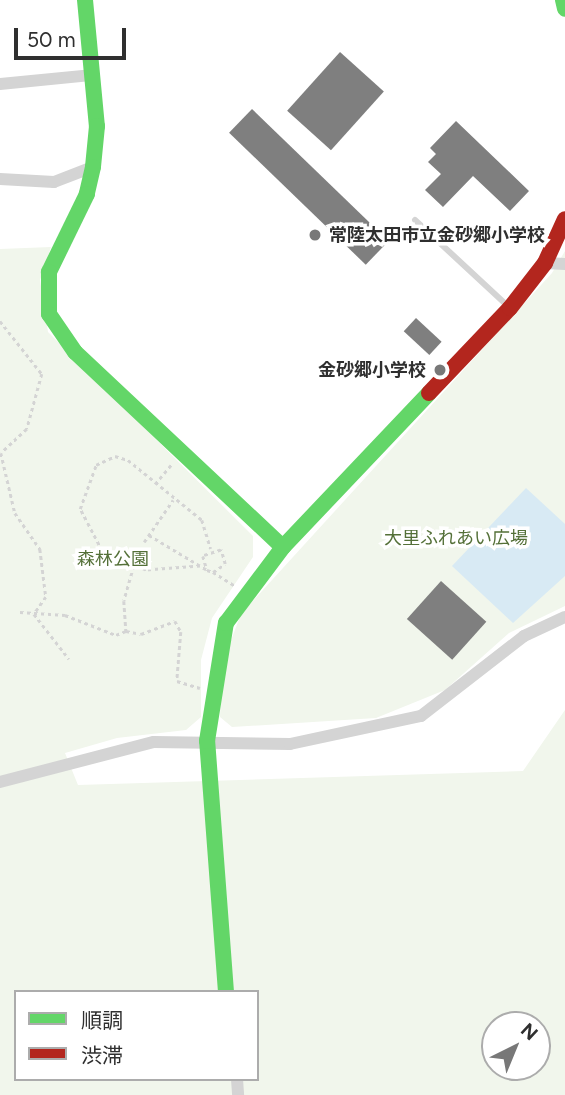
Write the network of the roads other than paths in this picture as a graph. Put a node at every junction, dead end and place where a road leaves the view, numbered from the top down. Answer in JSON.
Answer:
{"nodes":[{"id":1,"x":85,"y":0,"type":"edge"},
{"id":2,"x":563,"y":0,"type":"edge"},
{"id":3,"x":565,"y":9,"type":"edge"},
{"id":4,"x":91,"y":75,"type":"junction"},
{"id":5,"x":0,"y":84,"type":"edge"},
{"id":6,"x":93,"y":167,"type":"junction"},
{"id":7,"x":0,"y":179,"type":"edge"},
{"id":8,"x":565,"y":219,"type":"edge"},
{"id":9,"x":415,"y":220,"type":"dead end"},
{"id":10,"x":545,"y":262,"type":"junction"},
{"id":11,"x":565,"y":264,"type":"edge"},
{"id":12,"x":510,"y":308,"type":"junction"},
{"id":13,"x":284,"y":547,"type":"junction"},
{"id":14,"x":565,"y":617,"type":"edge"},
{"id":15,"x":208,"y":741,"type":"junction"},
{"id":16,"x":0,"y":782,"type":"edge"},
{"id":17,"x":226,"y":990,"type":"edge"}],
"edges":[{"from":1,"to":4,"type":"street"},
{"from":2,"to":3,"type":"street"},
{"from":4,"to":5,"type":"street"},
{"from":4,"to":6,"type":"street"},
{"from":6,"to":7,"type":"street"},
{"from":6,"to":13,"type":"street"},
{"from":8,"to":10,"type":"street"},
{"from":9,"to":12,"type":"lane"},
{"from":10,"to":11,"type":"street"},
{"from":10,"to":12,"type":"street"},
{"from":12,"to":13,"type":"street"},
{"from":13,"to":15,"type":"street"},
{"from":14,"to":15,"type":"street"},
{"from":15,"to":16,"type":"street"},
{"from":15,"to":17,"type":"street"}]}
